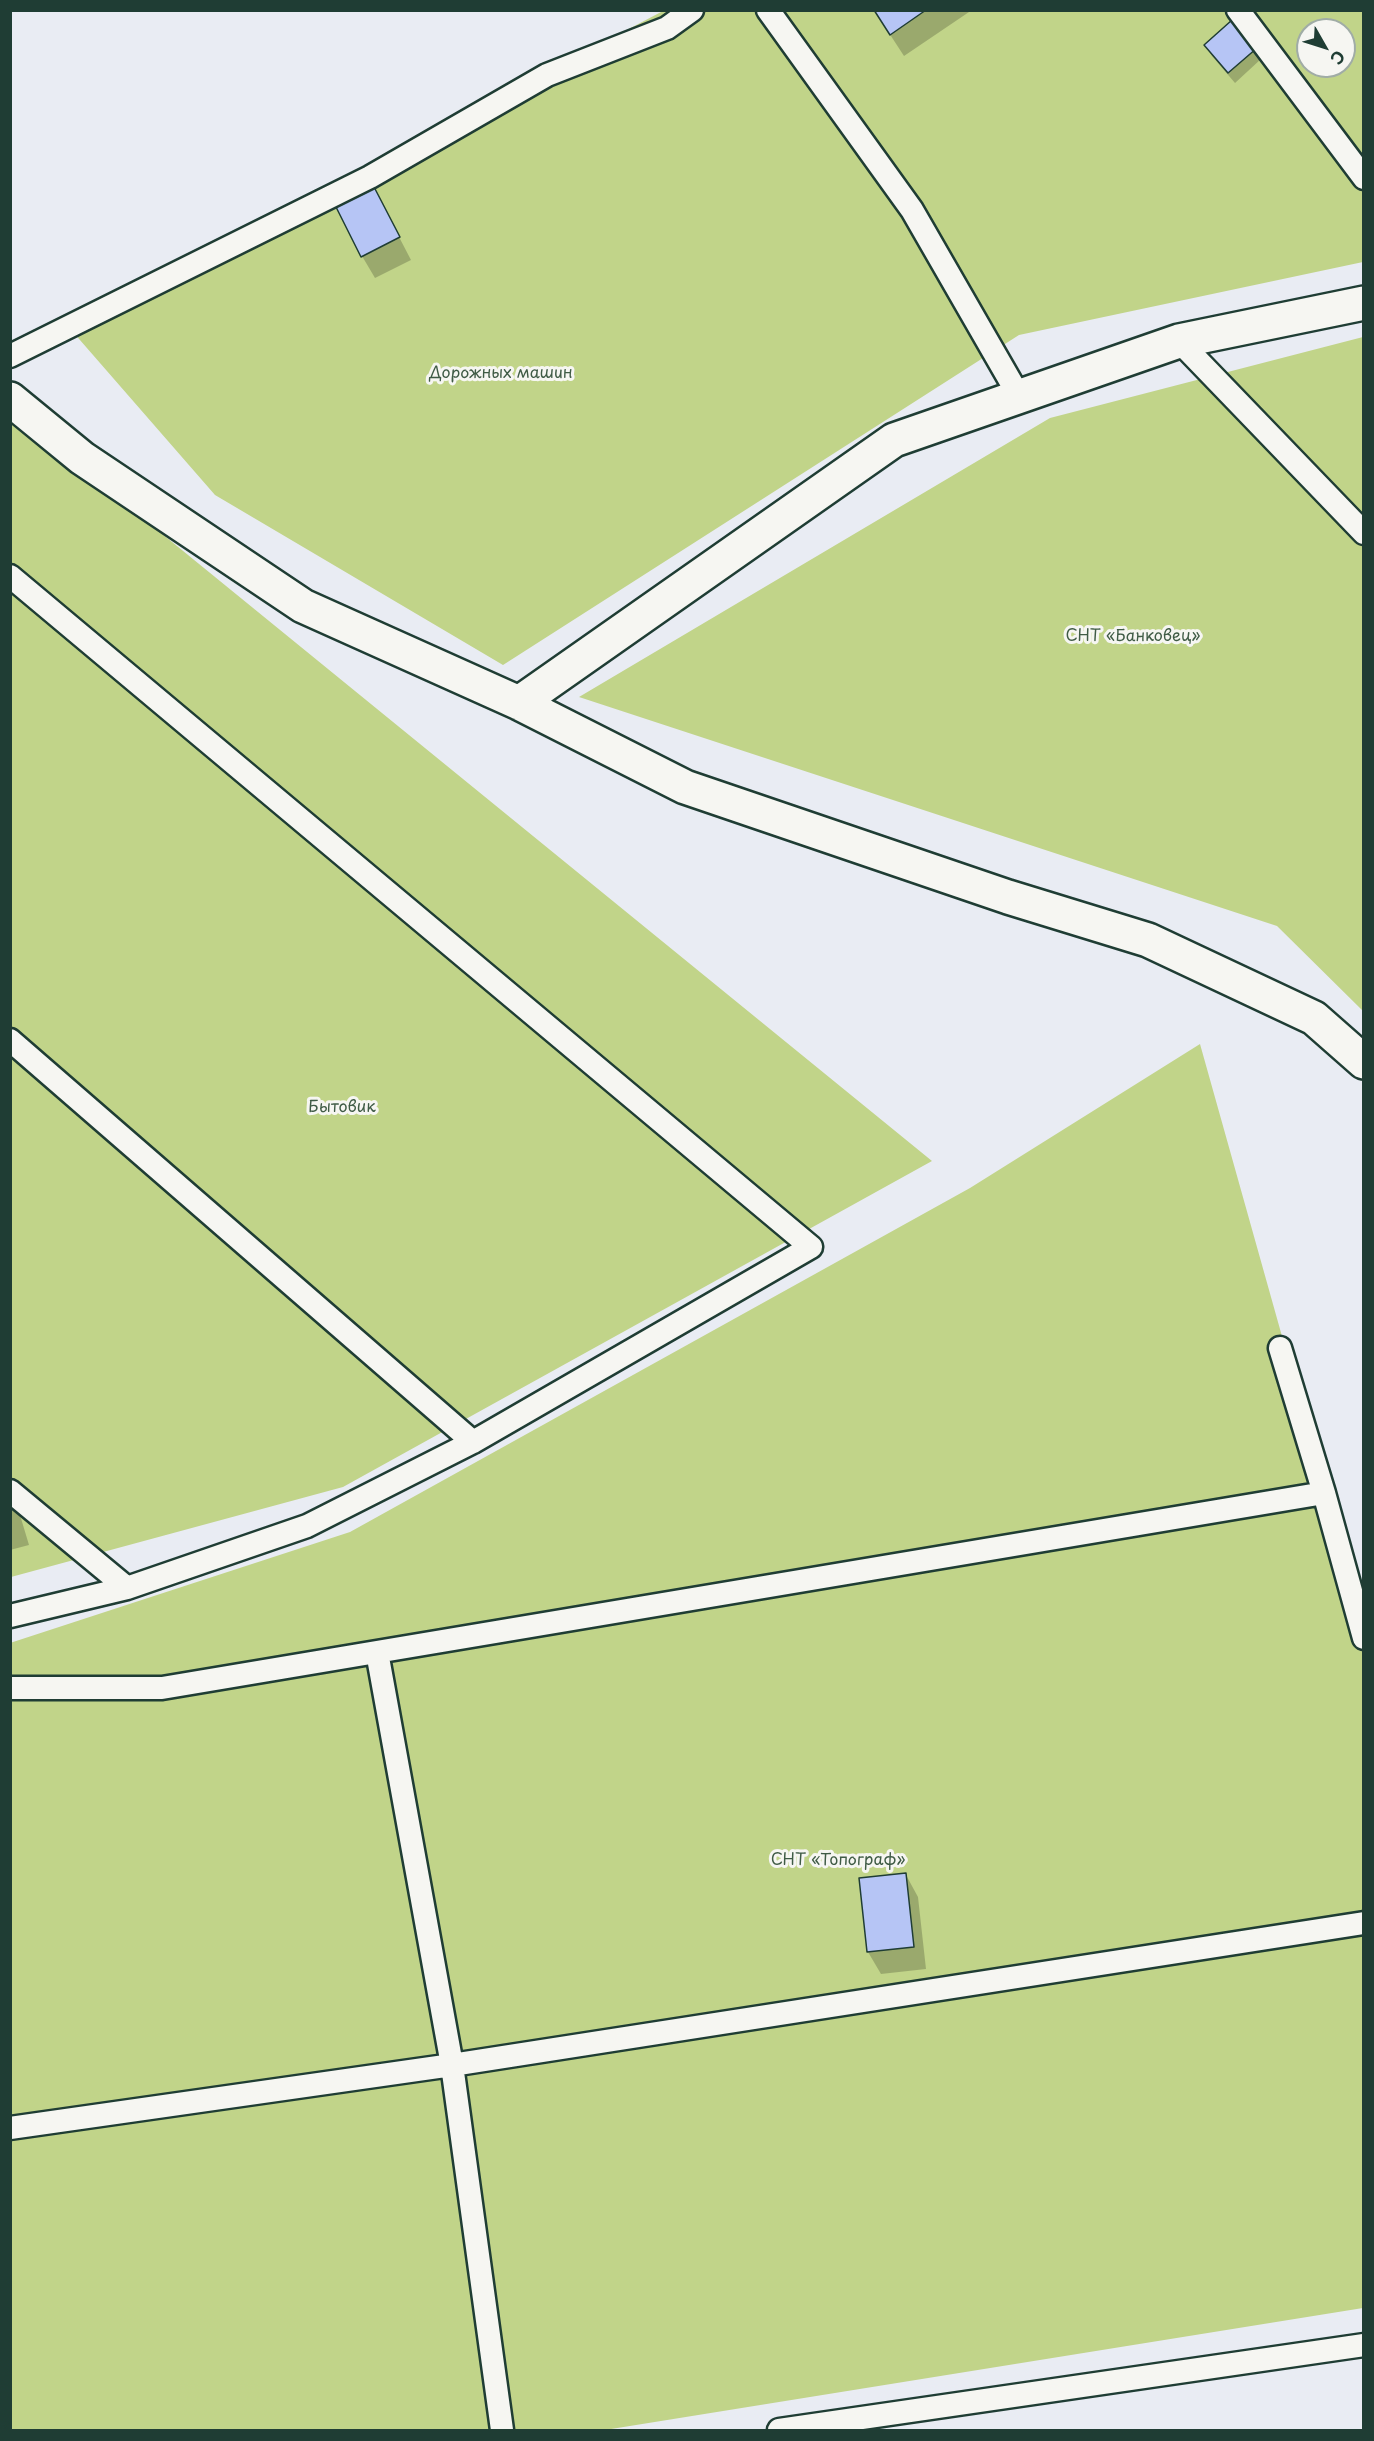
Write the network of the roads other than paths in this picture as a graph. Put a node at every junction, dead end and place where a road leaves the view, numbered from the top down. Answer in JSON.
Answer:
{"nodes":[{"id":1,"x":692,"y":10,"type":"edge"},
{"id":2,"x":768,"y":10,"type":"edge"},
{"id":3,"x":1238,"y":10,"type":"edge"},
{"id":4,"x":1364,"y":178,"type":"edge"},
{"id":5,"x":1364,"y":303,"type":"edge"},
{"id":6,"x":1179,"y":341,"type":"junction"},
{"id":7,"x":10,"y":356,"type":"edge"},
{"id":8,"x":1019,"y":396,"type":"junction"},
{"id":9,"x":10,"y":399,"type":"edge"},
{"id":10,"x":1364,"y":533,"type":"edge"},
{"id":11,"x":10,"y":576,"type":"edge"},
{"id":12,"x":519,"y":703,"type":"junction"},
{"id":13,"x":10,"y":1040,"type":"edge"},
{"id":14,"x":1364,"y":1062,"type":"edge"},
{"id":15,"x":1280,"y":1348,"type":"dead end"},
{"id":16,"x":473,"y":1442,"type":"junction"},
{"id":17,"x":10,"y":1491,"type":"edge"},
{"id":18,"x":1323,"y":1493,"type":"junction"},
{"id":19,"x":127,"y":1588,"type":"junction"},
{"id":20,"x":10,"y":1616,"type":"edge"},
{"id":21,"x":1364,"y":1638,"type":"edge"},
{"id":22,"x":377,"y":1652,"type":"junction"},
{"id":23,"x":10,"y":1688,"type":"edge"},
{"id":24,"x":1364,"y":1923,"type":"edge"},
{"id":25,"x":452,"y":2065,"type":"junction"},
{"id":26,"x":10,"y":2128,"type":"edge"},
{"id":27,"x":1364,"y":2345,"type":"edge"},
{"id":28,"x":502,"y":2430,"type":"edge"},
{"id":29,"x":778,"y":2430,"type":"edge"}],
"edges":[{"from":1,"to":7,"type":"lane"},
{"from":2,"to":8,"type":"lane"},
{"from":3,"to":4,"type":"lane"},
{"from":5,"to":6,"type":"street"},
{"from":6,"to":8,"type":"street"},
{"from":6,"to":10,"type":"lane"},
{"from":8,"to":12,"type":"street"},
{"from":9,"to":12,"type":"street"},
{"from":11,"to":16,"type":"lane"},
{"from":12,"to":14,"type":"street"},
{"from":13,"to":16,"type":"lane"},
{"from":15,"to":18,"type":"lane"},
{"from":16,"to":19,"type":"lane"},
{"from":17,"to":19,"type":"lane"},
{"from":18,"to":21,"type":"lane"},
{"from":18,"to":22,"type":"lane"},
{"from":19,"to":20,"type":"lane"},
{"from":22,"to":23,"type":"lane"},
{"from":22,"to":25,"type":"lane"},
{"from":24,"to":25,"type":"lane"},
{"from":25,"to":26,"type":"lane"},
{"from":25,"to":28,"type":"lane"},
{"from":27,"to":29,"type":"lane"}]}
